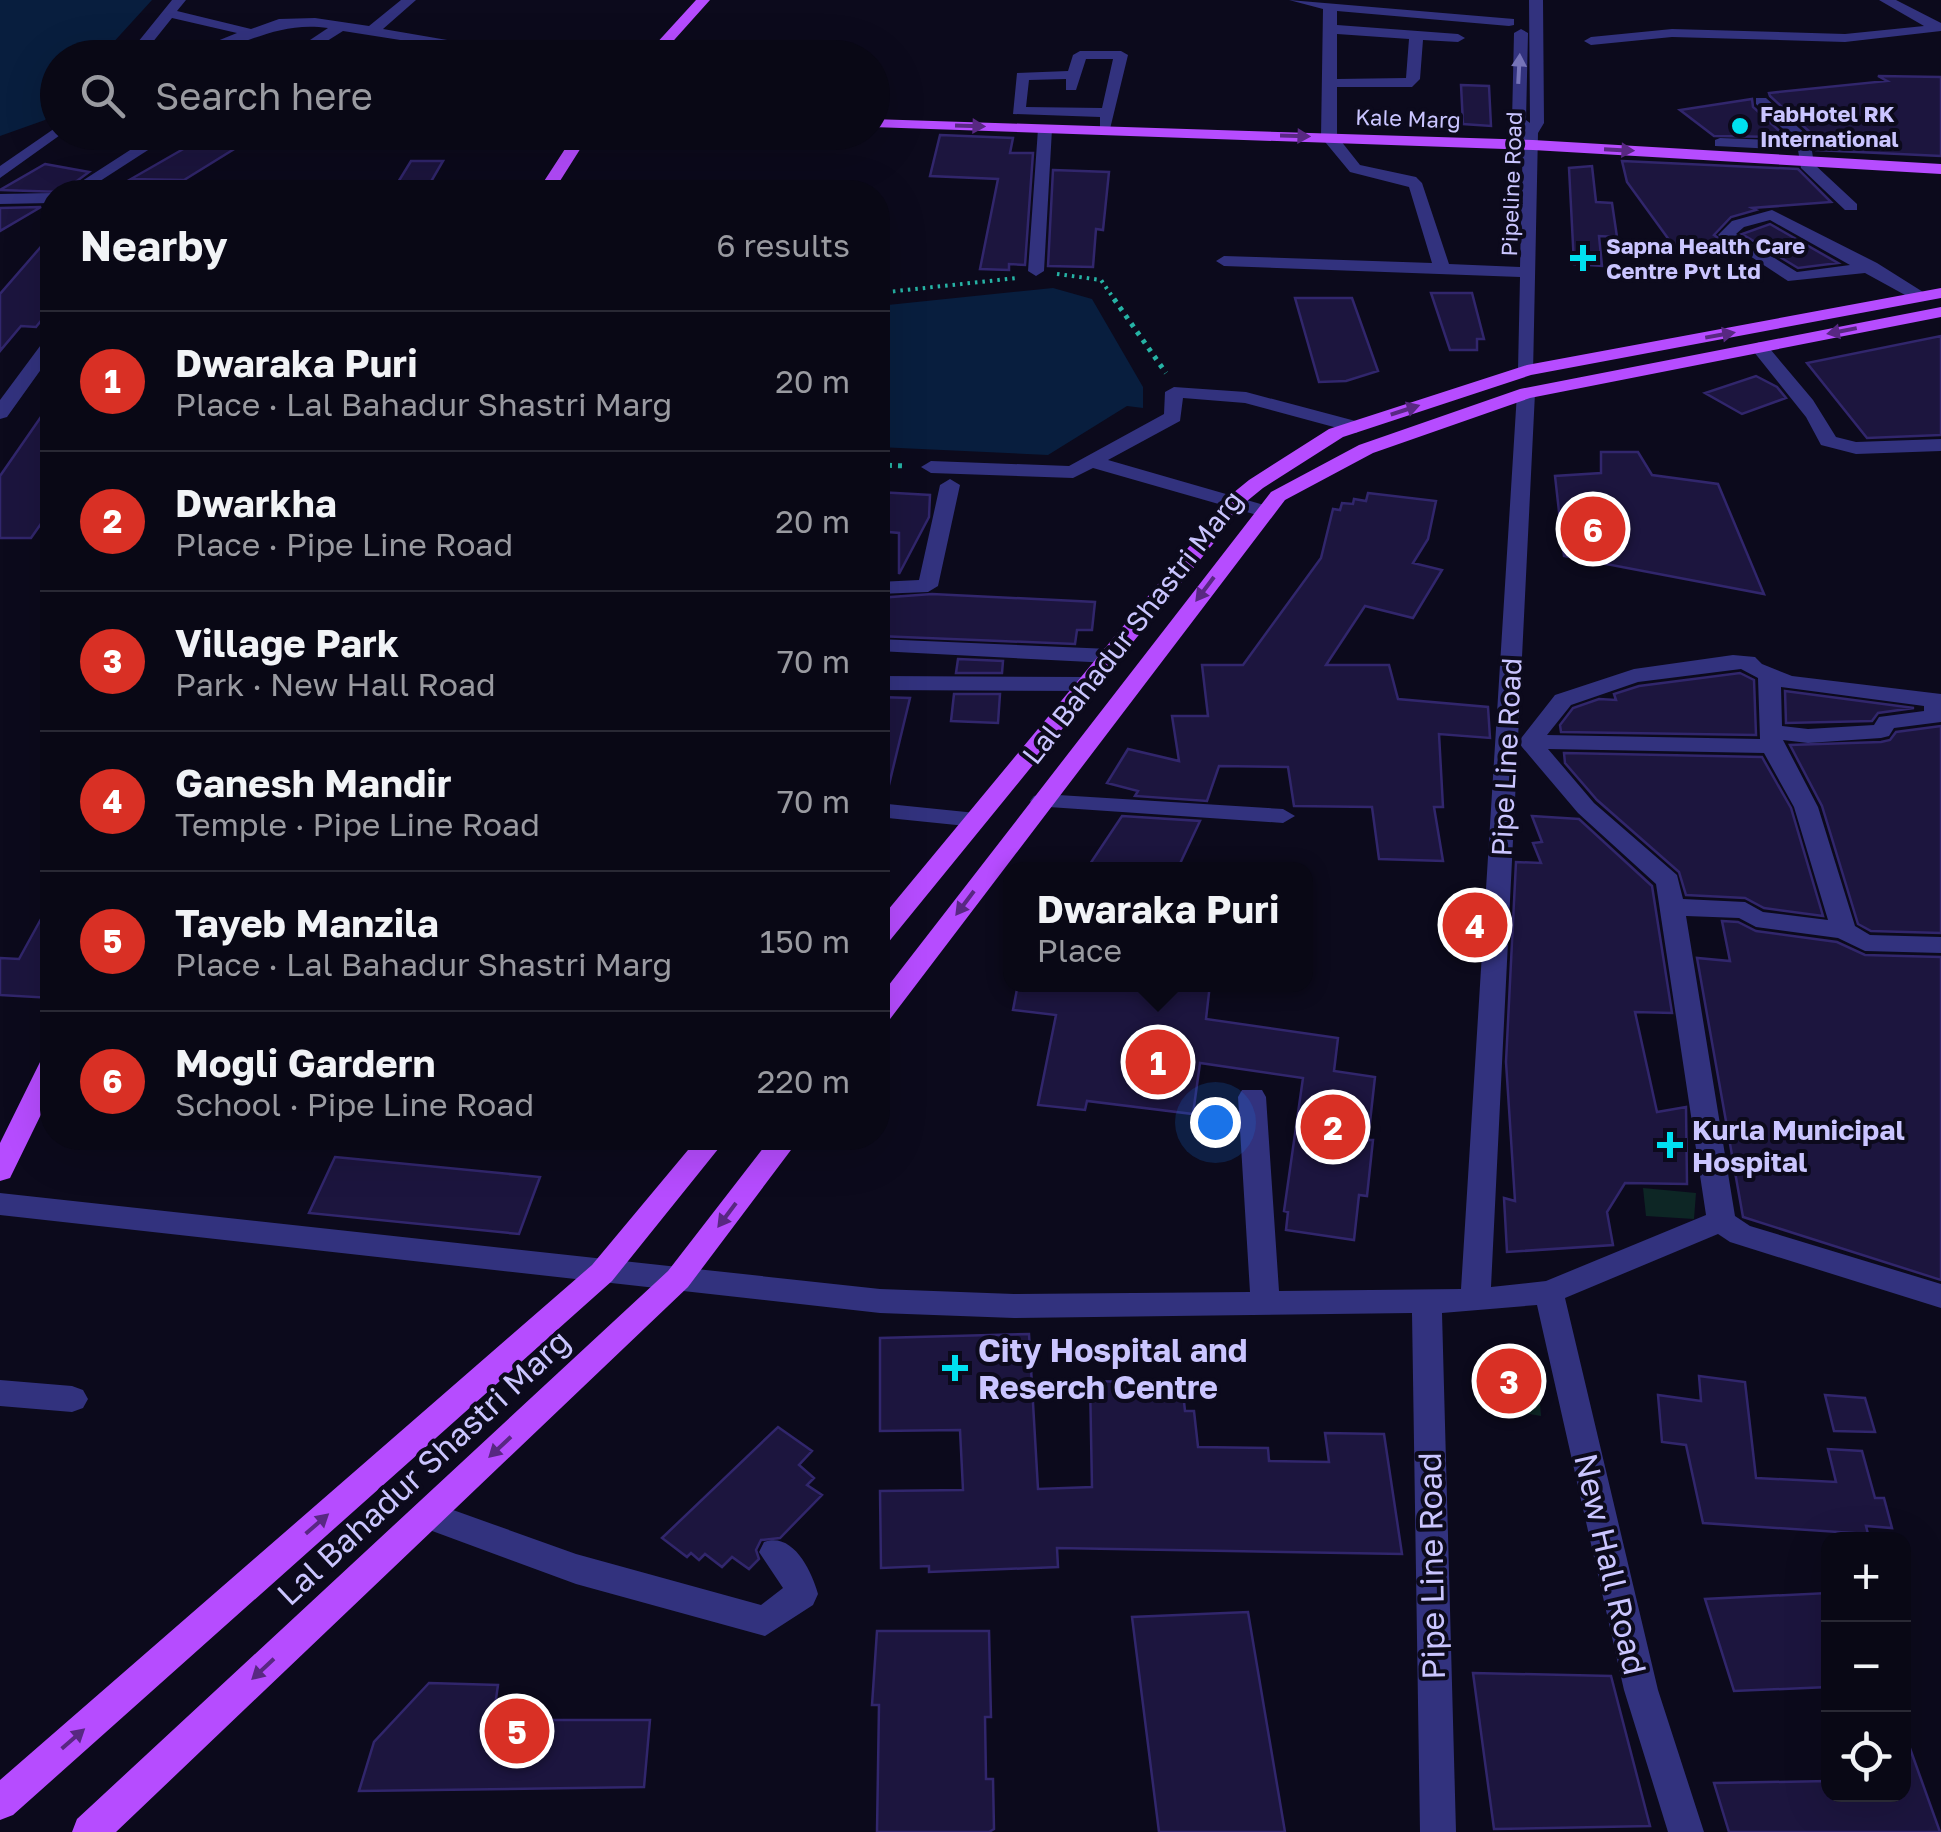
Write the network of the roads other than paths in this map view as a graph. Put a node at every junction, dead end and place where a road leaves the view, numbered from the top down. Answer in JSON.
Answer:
{"nodes":[{"id":1,"x":179,"y":0,"type":"edge"},
{"id":2,"x":410,"y":0,"type":"edge"},
{"id":3,"x":703,"y":0,"type":"edge"},
{"id":4,"x":1296,"y":0,"type":"edge"},
{"id":5,"x":1523,"y":0,"type":"edge"},
{"id":6,"x":1536,"y":0,"type":"edge"},
{"id":7,"x":1886,"y":0,"type":"edge"},
{"id":8,"x":1330,"y":6,"type":"junction"},
{"id":9,"x":168,"y":13,"type":"junction"},
{"id":10,"x":1509,"y":22,"type":"dead end"},
{"id":11,"x":341,"y":26,"type":"junction"},
{"id":12,"x":1330,"y":28,"type":"junction"},
{"id":13,"x":1939,"y":28,"type":"edge"},
{"id":14,"x":373,"y":30,"type":"junction"},
{"id":15,"x":248,"y":32,"type":"junction"},
{"id":16,"x":1416,"y":35,"type":"junction"},
{"id":17,"x":432,"y":38,"type":"joint"},
{"id":18,"x":1458,"y":38,"type":"dead end"},
{"id":19,"x":146,"y":40,"type":"edge"},
{"id":20,"x":228,"y":40,"type":"edge"},
{"id":21,"x":319,"y":40,"type":"edge"},
{"id":22,"x":443,"y":40,"type":"edge"},
{"id":23,"x":666,"y":40,"type":"edge"},
{"id":24,"x":1591,"y":41,"type":"dead end"},
{"id":25,"x":1329,"y":83,"type":"junction"},
{"id":26,"x":1518,"y":102,"type":"junction"},
{"id":27,"x":1761,"y":102,"type":"dead end"},
{"id":28,"x":1536,"y":104,"type":"junction"},
{"id":29,"x":1108,"y":113,"type":"junction"},
{"id":30,"x":890,"y":123,"type":"edge"},
{"id":31,"x":1036,"y":123,"type":"junction"},
{"id":32,"x":1104,"y":130,"type":"junction"},
{"id":33,"x":1329,"y":137,"type":"junction"},
{"id":34,"x":1532,"y":139,"type":"junction"},
{"id":35,"x":40,"y":143,"type":"edge"},
{"id":36,"x":1720,"y":143,"type":"dead end"},
{"id":37,"x":140,"y":150,"type":"edge"},
{"id":38,"x":572,"y":150,"type":"edge"},
{"id":39,"x":1806,"y":152,"type":"junction"},
{"id":40,"x":1941,"y":169,"type":"edge"},
{"id":41,"x":0,"y":173,"type":"edge"},
{"id":42,"x":92,"y":180,"type":"edge"},
{"id":43,"x":553,"y":180,"type":"edge"},
{"id":44,"x":40,"y":198,"type":"edge"},
{"id":45,"x":0,"y":199,"type":"edge"},
{"id":46,"x":1851,"y":206,"type":"dead end"},
{"id":47,"x":1224,"y":261,"type":"dead end"},
{"id":48,"x":1441,"y":266,"type":"junction"},
{"id":49,"x":1871,"y":267,"type":"junction"},
{"id":50,"x":1036,"y":270,"type":"road end"},
{"id":51,"x":1530,"y":272,"type":"junction"},
{"id":52,"x":1931,"y":295,"type":"edge"},
{"id":53,"x":1940,"y":314,"type":"edge"},
{"id":54,"x":1759,"y":348,"type":"junction"},
{"id":55,"x":40,"y":358,"type":"edge"},
{"id":56,"x":1526,"y":381,"type":"junction"},
{"id":57,"x":0,"y":412,"type":"edge"},
{"id":58,"x":1356,"y":426,"type":"junction"},
{"id":59,"x":1941,"y":446,"type":"edge"},
{"id":60,"x":1091,"y":460,"type":"junction"},
{"id":61,"x":931,"y":467,"type":"dead end"},
{"id":62,"x":950,"y":485,"type":"dead end"},
{"id":63,"x":1232,"y":504,"type":"junction"},
{"id":64,"x":1264,"y":512,"type":"junction"},
{"id":65,"x":890,"y":588,"type":"edge"},
{"id":66,"x":890,"y":646,"type":"edge"},
{"id":67,"x":1110,"y":656,"type":"junction"},
{"id":68,"x":1769,"y":674,"type":"junction"},
{"id":69,"x":890,"y":683,"type":"edge"},
{"id":70,"x":1088,"y":684,"type":"junction"},
{"id":71,"x":1938,"y":701,"type":"edge"},
{"id":72,"x":1772,"y":739,"type":"junction"},
{"id":73,"x":1530,"y":742,"type":"junction"},
{"id":74,"x":1042,"y":802,"type":"junction"},
{"id":75,"x":890,"y":811,"type":"edge"},
{"id":76,"x":1283,"y":816,"type":"dead end"},
{"id":77,"x":976,"y":820,"type":"junction"},
{"id":78,"x":1672,"y":907,"type":"junction"},
{"id":79,"x":890,"y":924,"type":"edge"},
{"id":80,"x":1844,"y":930,"type":"junction"},
{"id":81,"x":1941,"y":945,"type":"edge"},
{"id":82,"x":890,"y":1001,"type":"edge"},
{"id":83,"x":40,"y":1089,"type":"edge"},
{"id":84,"x":1252,"y":1097,"type":"dead end"},
{"id":85,"x":703,"y":1150,"type":"edge"},
{"id":86,"x":777,"y":1150,"type":"edge"},
{"id":87,"x":0,"y":1171,"type":"edge"},
{"id":88,"x":0,"y":1204,"type":"edge"},
{"id":89,"x":1721,"y":1222,"type":"junction"},
{"id":90,"x":602,"y":1273,"type":"junction"},
{"id":91,"x":678,"y":1278,"type":"junction"},
{"id":92,"x":1549,"y":1292,"type":"junction"},
{"id":93,"x":1941,"y":1296,"type":"edge"},
{"id":94,"x":1265,"y":1300,"type":"junction"},
{"id":95,"x":1427,"y":1301,"type":"junction"},
{"id":96,"x":1475,"y":1301,"type":"junction"},
{"id":97,"x":0,"y":1393,"type":"edge"},
{"id":98,"x":72,"y":1399,"type":"dead end"},
{"id":99,"x":428,"y":1515,"type":"junction"},
{"id":100,"x":776,"y":1552,"type":"dead end"},
{"id":101,"x":0,"y":1804,"type":"edge"},
{"id":102,"x":90,"y":1832,"type":"edge"},
{"id":103,"x":1438,"y":1832,"type":"edge"},
{"id":104,"x":1686,"y":1832,"type":"edge"}],
"edges":[{"from":1,"to":9,"type":"street"},
{"from":2,"to":14,"type":"street"},
{"from":3,"to":23,"type":"main road"},
{"from":4,"to":8,"type":"street"},
{"from":26,"to":5,"type":"street","one_way":true},
{"from":6,"to":28,"type":"street","name":"Pipeline Road"},
{"from":7,"to":13,"type":"street"},
{"from":8,"to":10,"type":"street"},
{"from":8,"to":12,"type":"street"},
{"from":9,"to":15,"type":"street"},
{"from":9,"to":19,"type":"street"},
{"from":11,"to":14,"type":"street"},
{"from":11,"to":15,"type":"street"},
{"from":11,"to":21,"type":"street"},
{"from":12,"to":16,"type":"street"},
{"from":12,"to":25,"type":"street"},
{"from":13,"to":24,"type":"street"},
{"from":14,"to":17,"type":"street"},
{"from":15,"to":20,"type":"street"},
{"from":16,"to":18,"type":"street"},
{"from":16,"to":25,"type":"street"},
{"from":17,"to":22,"type":"street"},
{"from":25,"to":33,"type":"street"},
{"from":26,"to":28,"type":"street"},
{"from":26,"to":34,"type":"street"},
{"from":27,"to":39,"type":"street"},
{"from":28,"to":34,"type":"street","name":"Pipeline Road"},
{"from":29,"to":31,"type":"street"},
{"from":29,"to":31,"type":"street"},
{"from":29,"to":32,"type":"street"},
{"from":30,"to":31,"type":"main road","name":"Kale Marg","one_way":true},
{"from":31,"to":32,"type":"main road","name":"Kale Marg"},
{"from":31,"to":50,"type":"street"},
{"from":32,"to":33,"type":"main road","name":"Kale Marg","one_way":true},
{"from":33,"to":34,"type":"main road","name":"Kale Marg"},
{"from":33,"to":48,"type":"street"},
{"from":34,"to":39,"type":"main road","name":"Kale Marg","one_way":true},
{"from":34,"to":51,"type":"street","name":"Pipeline Road"},
{"from":35,"to":41,"type":"street"},
{"from":36,"to":39,"type":"street"},
{"from":37,"to":42,"type":"street"},
{"from":38,"to":43,"type":"main road"},
{"from":39,"to":40,"type":"main road","name":"Kale Marg"},
{"from":39,"to":46,"type":"street"},
{"from":44,"to":45,"type":"street"},
{"from":47,"to":48,"type":"street"},
{"from":48,"to":51,"type":"street"},
{"from":49,"to":49,"type":"street"},
{"from":49,"to":52,"type":"street"},
{"from":51,"to":56,"type":"street","name":"Pipeline Road"},
{"from":56,"to":52,"type":"main road","name":"Lal Bahadur Shastri Marg","one_way":true},
{"from":53,"to":54,"type":"main road","name":"Lal Bahadur Shastri Marg","one_way":true},
{"from":54,"to":56,"type":"main road","name":"Lal Bahadur Shastri Marg"},
{"from":54,"to":59,"type":"street"},
{"from":55,"to":57,"type":"street"},
{"from":58,"to":56,"type":"main road","name":"Lal Bahadur Shastri Marg","one_way":true},
{"from":56,"to":64,"type":"main road","name":"Lal Bahadur Shastri Marg"},
{"from":56,"to":96,"type":"street","name":"Pipe Line Road"},
{"from":58,"to":60,"type":"street"},
{"from":58,"to":63,"type":"main road","name":"Lal Bahadur Shastri Marg"},
{"from":60,"to":61,"type":"street"},
{"from":60,"to":63,"type":"street"},
{"from":62,"to":65,"type":"street"},
{"from":63,"to":64,"type":"street"},
{"from":63,"to":67,"type":"main road","name":"Lal Bahadur Shastri Marg"},
{"from":64,"to":74,"type":"main road","name":"Lal Bahadur Shastri Marg","one_way":true},
{"from":66,"to":67,"type":"street"},
{"from":67,"to":70,"type":"main road","name":"Lal Bahadur Shastri Marg"},
{"from":68,"to":71,"type":"street"},
{"from":68,"to":72,"type":"street"},
{"from":68,"to":73,"type":"street"},
{"from":69,"to":70,"type":"street"},
{"from":70,"to":77,"type":"main road","name":"Lal Bahadur Shastri Marg"},
{"from":71,"to":72,"type":"street"},
{"from":72,"to":73,"type":"street"},
{"from":72,"to":80,"type":"street"},
{"from":73,"to":78,"type":"street"},
{"from":74,"to":76,"type":"street"},
{"from":74,"to":82,"type":"main road","name":"Lal Bahadur Shastri Marg","one_way":true},
{"from":75,"to":77,"type":"street"},
{"from":77,"to":79,"type":"main road","name":"Lal Bahadur Shastri Marg"},
{"from":78,"to":80,"type":"street"},
{"from":78,"to":89,"type":"street"},
{"from":80,"to":81,"type":"street"},
{"from":83,"to":87,"type":"main road"},
{"from":84,"to":94,"type":"street"},
{"from":85,"to":90,"type":"main road","name":"Lal Bahadur Shastri Marg"},
{"from":86,"to":91,"type":"main road","name":"Lal Bahadur Shastri Marg","one_way":true},
{"from":88,"to":90,"type":"street"},
{"from":89,"to":92,"type":"street"},
{"from":89,"to":93,"type":"street"},
{"from":90,"to":91,"type":"street"},
{"from":101,"to":90,"type":"main road","name":"Lal Bahadur Shastri Marg","one_way":true},
{"from":91,"to":94,"type":"street"},
{"from":91,"to":99,"type":"main road","name":"Lal Bahadur Shastri Marg","one_way":true},
{"from":92,"to":96,"type":"street"},
{"from":92,"to":104,"type":"street","name":"New Hall Road"},
{"from":94,"to":95,"type":"street"},
{"from":95,"to":96,"type":"street"},
{"from":95,"to":103,"type":"street","name":"Pipe Line Road"},
{"from":97,"to":98,"type":"street"},
{"from":99,"to":100,"type":"street"},
{"from":99,"to":102,"type":"main road","name":"Lal Bahadur Shastri Marg","one_way":true}]}
